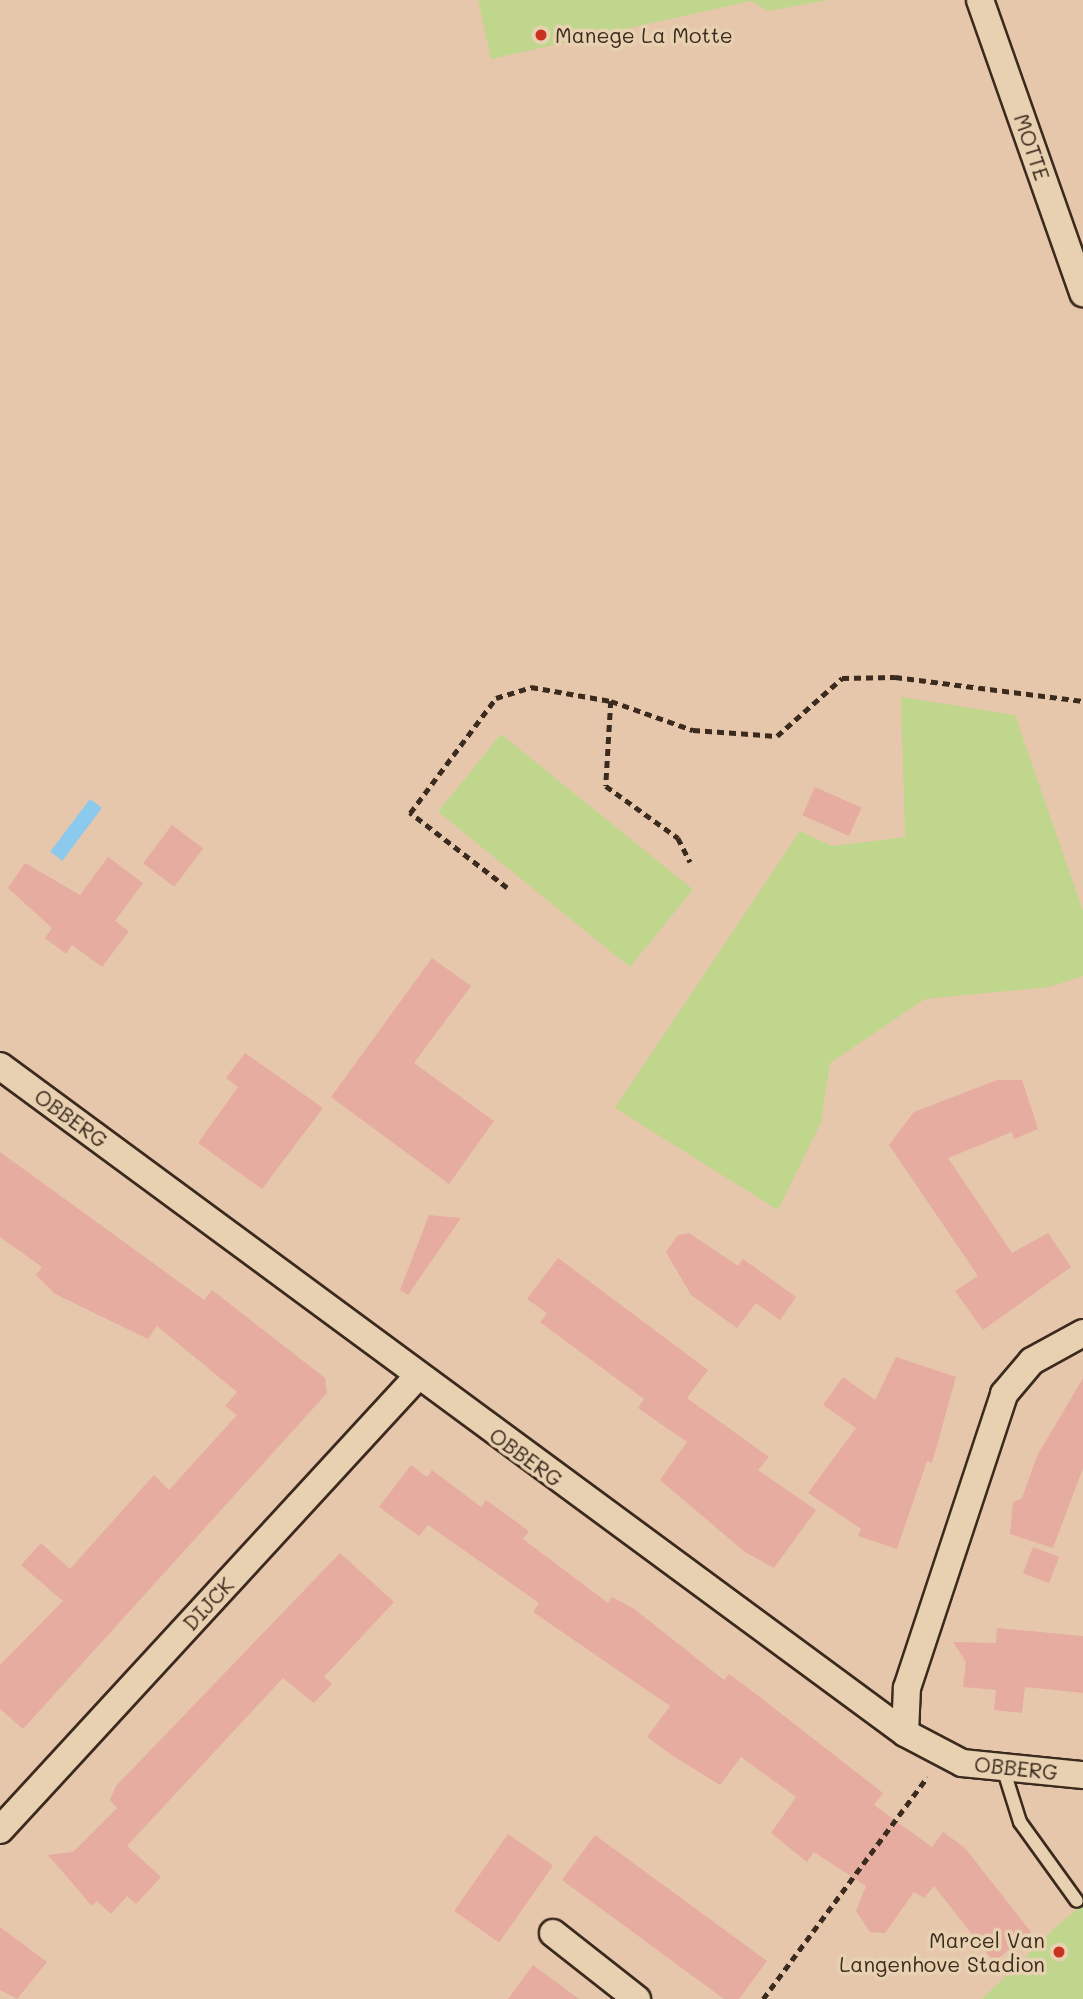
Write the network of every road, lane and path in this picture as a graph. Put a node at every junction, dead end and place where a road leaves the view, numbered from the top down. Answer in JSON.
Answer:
{"nodes":[{"id":1,"x":980,"y":0,"type":"edge"},
{"id":2,"x":1083,"y":293,"type":"edge"},
{"id":3,"x":611,"y":701,"type":"junction"},
{"id":4,"x":1083,"y":701,"type":"edge"},
{"id":5,"x":690,"y":862,"type":"dead end"},
{"id":6,"x":507,"y":888,"type":"dead end"},
{"id":7,"x":0,"y":1066,"type":"edge"},
{"id":8,"x":1083,"y":1333,"type":"edge"},
{"id":9,"x":416,"y":1378,"type":"junction"},
{"id":10,"x":905,"y":1733,"type":"junction"},
{"id":11,"x":942,"y":1752,"type":"junction"},
{"id":12,"x":1003,"y":1768,"type":"junction"},
{"id":13,"x":1083,"y":1775,"type":"edge"},
{"id":14,"x":0,"y":1830,"type":"edge"},
{"id":15,"x":1077,"y":1901,"type":"dead end"},
{"id":16,"x":553,"y":1933,"type":"dead end"},
{"id":17,"x":630,"y":1997,"type":"edge"},
{"id":18,"x":764,"y":1999,"type":"edge"}],
"edges":[{"from":1,"to":2,"type":"street","name":"MOTTE"},
{"from":3,"to":4,"type":"path"},
{"from":3,"to":5,"type":"path"},
{"from":3,"to":6,"type":"path"},
{"from":7,"to":9,"type":"street","name":"OBBERG"},
{"from":8,"to":10,"type":"street"},
{"from":9,"to":10,"type":"street","name":"OBBERG"},
{"from":9,"to":14,"type":"street","name":"DIJCK"},
{"from":10,"to":11,"type":"street","name":"OBBERG"},
{"from":11,"to":12,"type":"street","name":"OBBERG"},
{"from":11,"to":18,"type":"path"},
{"from":12,"to":13,"type":"street","name":"OBBERG"},
{"from":12,"to":15,"type":"lane"},
{"from":16,"to":17,"type":"street"}]}
